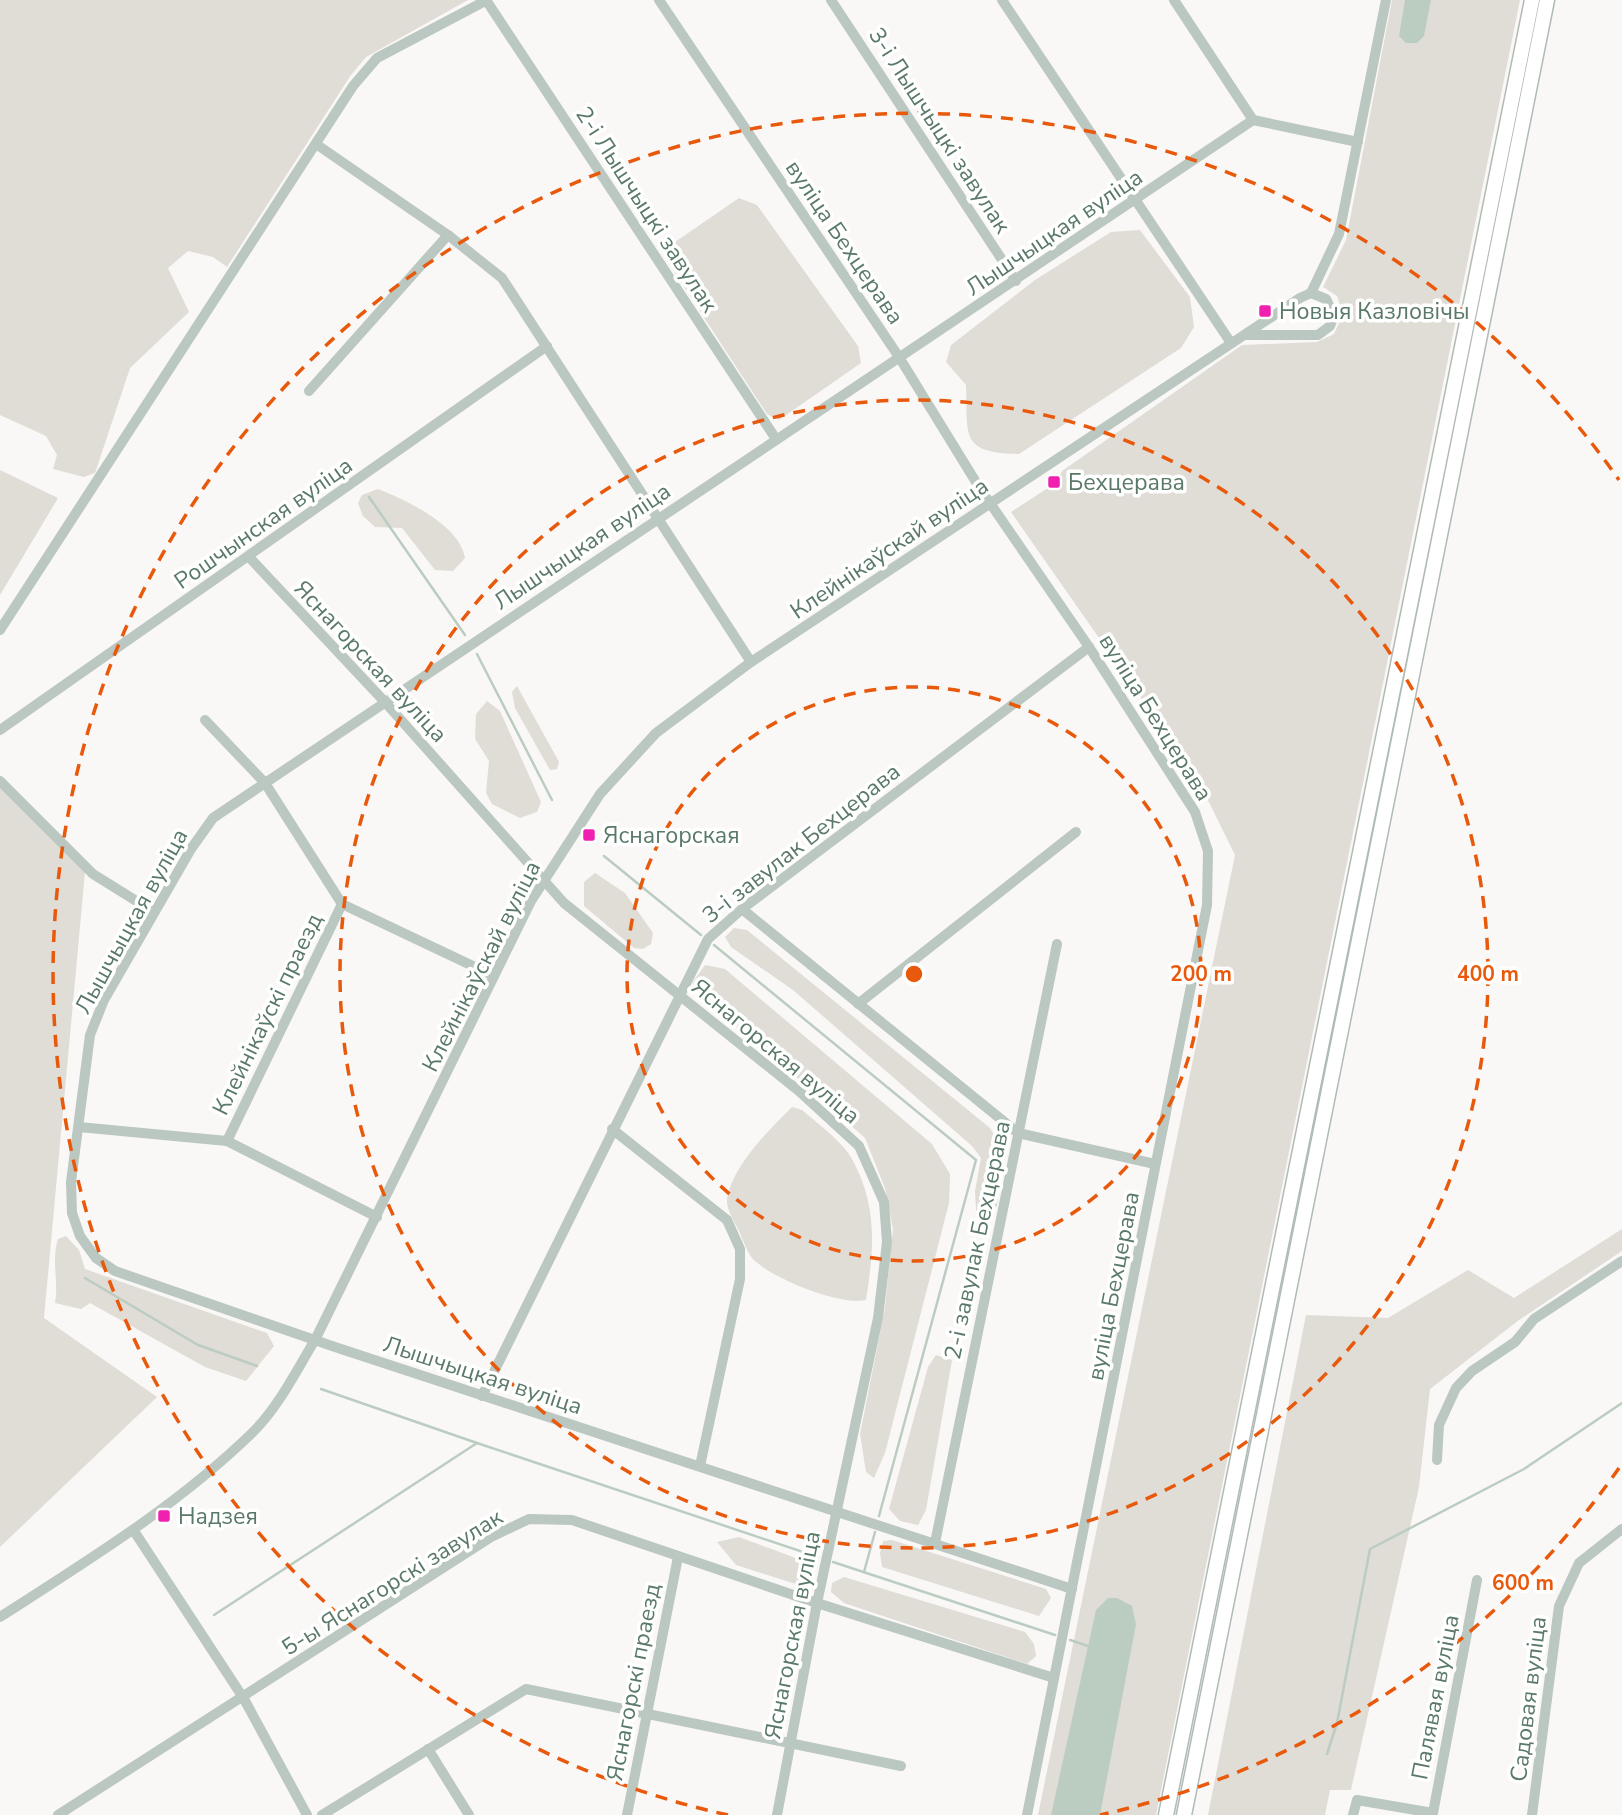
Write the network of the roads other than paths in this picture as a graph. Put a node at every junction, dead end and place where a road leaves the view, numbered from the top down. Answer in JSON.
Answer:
{"nodes":[{"id":1,"x":486,"y":0,"type":"edge"},
{"id":2,"x":659,"y":0,"type":"edge"},
{"id":3,"x":831,"y":0,"type":"edge"},
{"id":4,"x":1002,"y":0,"type":"edge"},
{"id":5,"x":1174,"y":0,"type":"edge"},
{"id":6,"x":1386,"y":0,"type":"edge"},
{"id":7,"x":1532,"y":0,"type":"edge"},
{"id":8,"x":1547,"y":0,"type":"edge"},
{"id":9,"x":1253,"y":120,"type":"junction"},
{"id":10,"x":1358,"y":142,"type":"junction"},
{"id":11,"x":316,"y":144,"type":"junction"},
{"id":12,"x":1135,"y":200,"type":"junction"},
{"id":13,"x":449,"y":234,"type":"junction"},
{"id":14,"x":1016,"y":281,"type":"junction"},
{"id":15,"x":1311,"y":293,"type":"junction"},
{"id":16,"x":1244,"y":335,"type":"junction"},
{"id":17,"x":1231,"y":343,"type":"junction"},
{"id":18,"x":547,"y":346,"type":"junction"},
{"id":19,"x":898,"y":357,"type":"junction"},
{"id":20,"x":309,"y":391,"type":"dead end"},
{"id":21,"x":776,"y":439,"type":"junction"},
{"id":22,"x":991,"y":504,"type":"junction"},
{"id":23,"x":657,"y":519,"type":"junction"},
{"id":24,"x":249,"y":557,"type":"junction"},
{"id":25,"x":0,"y":630,"type":"edge"},
{"id":26,"x":1089,"y":647,"type":"junction"},
{"id":27,"x":751,"y":662,"type":"junction"},
{"id":28,"x":384,"y":701,"type":"junction"},
{"id":29,"x":205,"y":720,"type":"dead end"},
{"id":30,"x":0,"y":730,"type":"edge"},
{"id":31,"x":0,"y":781,"type":"edge"},
{"id":32,"x":265,"y":783,"type":"junction"},
{"id":33,"x":1076,"y":832,"type":"dead end"},
{"id":34,"x":543,"y":881,"type":"junction"},
{"id":35,"x":342,"y":904,"type":"junction"},
{"id":36,"x":742,"y":909,"type":"junction"},
{"id":37,"x":154,"y":912,"type":"junction"},
{"id":38,"x":1057,"y":944,"type":"dead end"},
{"id":39,"x":494,"y":976,"type":"junction"},
{"id":40,"x":679,"y":994,"type":"junction"},
{"id":41,"x":858,"y":1004,"type":"junction"},
{"id":42,"x":79,"y":1127,"type":"junction"},
{"id":43,"x":612,"y":1129,"type":"junction"},
{"id":44,"x":1018,"y":1133,"type":"junction"},
{"id":45,"x":227,"y":1141,"type":"junction"},
{"id":46,"x":1155,"y":1164,"type":"junction"},
{"id":47,"x":377,"y":1217,"type":"junction"},
{"id":48,"x":1622,"y":1261,"type":"edge"},
{"id":49,"x":315,"y":1340,"type":"junction"},
{"id":50,"x":482,"y":1396,"type":"junction"},
{"id":51,"x":1437,"y":1460,"type":"dead end"},
{"id":52,"x":700,"y":1466,"type":"junction"},
{"id":53,"x":837,"y":1511,"type":"junction"},
{"id":54,"x":1622,"y":1529,"type":"edge"},
{"id":55,"x":134,"y":1531,"type":"junction"},
{"id":56,"x":935,"y":1543,"type":"junction"},
{"id":57,"x":677,"y":1557,"type":"junction"},
{"id":58,"x":1477,"y":1580,"type":"dead end"},
{"id":59,"x":1072,"y":1589,"type":"junction"},
{"id":60,"x":817,"y":1603,"type":"junction"},
{"id":61,"x":0,"y":1617,"type":"edge"},
{"id":62,"x":1054,"y":1678,"type":"junction"},
{"id":63,"x":244,"y":1699,"type":"junction"},
{"id":64,"x":647,"y":1713,"type":"junction"},
{"id":65,"x":790,"y":1743,"type":"junction"},
{"id":66,"x":428,"y":1749,"type":"junction"},
{"id":67,"x":901,"y":1766,"type":"dead end"},
{"id":68,"x":1436,"y":1814,"type":"edge"},
{"id":69,"x":58,"y":1815,"type":"edge"},
{"id":70,"x":307,"y":1815,"type":"edge"},
{"id":71,"x":322,"y":1815,"type":"edge"},
{"id":72,"x":469,"y":1815,"type":"edge"},
{"id":73,"x":627,"y":1815,"type":"edge"},
{"id":74,"x":777,"y":1815,"type":"edge"},
{"id":75,"x":1027,"y":1815,"type":"edge"},
{"id":76,"x":1166,"y":1815,"type":"edge"},
{"id":77,"x":1184,"y":1815,"type":"edge"},
{"id":78,"x":1353,"y":1815,"type":"edge"},
{"id":79,"x":1532,"y":1815,"type":"edge"}],
"edges":[{"from":1,"to":11,"type":"street"},
{"from":1,"to":21,"type":"street","name":"2-і Лышчыцкі завулак"},
{"from":2,"to":19,"type":"street","name":"вуліца Бехцерава"},
{"from":3,"to":14,"type":"street","name":"3-і Лышчыцкі завулак"},
{"from":4,"to":12,"type":"street"},
{"from":5,"to":9,"type":"street"},
{"from":6,"to":10,"type":"street"},
{"from":7,"to":76,"type":"highway"},
{"from":8,"to":77,"type":"highway"},
{"from":9,"to":10,"type":"street"},
{"from":9,"to":12,"type":"street","name":"Лышчыцкая вуліца"},
{"from":10,"to":15,"type":"street"},
{"from":11,"to":13,"type":"street"},
{"from":11,"to":25,"type":"street"},
{"from":12,"to":14,"type":"street","name":"Лышчыцкая вуліца"},
{"from":12,"to":17,"type":"street"},
{"from":13,"to":18,"type":"street"},
{"from":13,"to":20,"type":"street"},
{"from":14,"to":19,"type":"street","name":"Лышчыцкая вуліца"},
{"from":15,"to":16,"type":"street","name":"Клейнікаўскай вуліца"},
{"from":15,"to":16,"type":"street"},
{"from":16,"to":17,"type":"street","name":"Клейнікаўскай вуліца"},
{"from":17,"to":22,"type":"street","name":"Клейнікаўскай вуліца"},
{"from":18,"to":23,"type":"street"},
{"from":18,"to":24,"type":"street","name":"Рошчынская вуліца"},
{"from":19,"to":21,"type":"street","name":"Лышчыцкая вуліца"},
{"from":19,"to":22,"type":"street","name":"вуліца Бехцерава"},
{"from":21,"to":23,"type":"street","name":"Лышчыцкая вуліца"},
{"from":22,"to":26,"type":"street","name":"вуліца Бехцерава"},
{"from":22,"to":27,"type":"street","name":"Клейнікаўскай вуліца"},
{"from":23,"to":27,"type":"street"},
{"from":23,"to":28,"type":"street","name":"Лышчыцкая вуліца"},
{"from":24,"to":28,"type":"street","name":"Яснагорская вуліца"},
{"from":24,"to":30,"type":"street","name":"Рошчынская вуліца"},
{"from":26,"to":36,"type":"street","name":"3-і завулак Бехцерава"},
{"from":26,"to":46,"type":"street","name":"вуліца Бехцерава"},
{"from":27,"to":34,"type":"street","name":"Клейнікаўскай вуліца"},
{"from":28,"to":32,"type":"street","name":"Лышчыцкая вуліца"},
{"from":28,"to":34,"type":"street","name":"Яснагорская вуліца"},
{"from":29,"to":32,"type":"street"},
{"from":31,"to":37,"type":"street"},
{"from":32,"to":35,"type":"street"},
{"from":32,"to":37,"type":"street","name":"Лышчыцкая вуліца"},
{"from":33,"to":41,"type":"street"},
{"from":34,"to":39,"type":"street","name":"Клейнікаўскай вуліца"},
{"from":34,"to":40,"type":"street","name":"Яснагорская вуліца"},
{"from":35,"to":39,"type":"street"},
{"from":35,"to":45,"type":"street","name":"Клейнікаўскі праезд"},
{"from":36,"to":40,"type":"street","name":"3-і завулак Бехцерава"},
{"from":36,"to":41,"type":"street"},
{"from":37,"to":42,"type":"street","name":"Лышчыцкая вуліца"},
{"from":38,"to":44,"type":"street","name":"2-і завулак Бехцерава"},
{"from":39,"to":47,"type":"street","name":"Клейнікаўскай вуліца"},
{"from":40,"to":43,"type":"street","name":"3-і завулак Бехцерава"},
{"from":40,"to":53,"type":"street","name":"Яснагорская вуліца"},
{"from":41,"to":44,"type":"street"},
{"from":42,"to":45,"type":"street"},
{"from":42,"to":49,"type":"street","name":"Лышчыцкая вуліца"},
{"from":43,"to":50,"type":"street","name":"3-і завулак Бехцерава"},
{"from":43,"to":52,"type":"street"},
{"from":44,"to":46,"type":"street"},
{"from":44,"to":56,"type":"street","name":"2-і завулак Бехцерава"},
{"from":45,"to":47,"type":"street"},
{"from":46,"to":59,"type":"street","name":"вуліца Бехцерава"},
{"from":47,"to":49,"type":"street","name":"Клейнікаўскай вуліца"},
{"from":48,"to":51,"type":"street"},
{"from":49,"to":50,"type":"street","name":"Лышчыцкая вуліца"},
{"from":49,"to":55,"type":"street","name":"Клейнікаўскай вуліца"},
{"from":50,"to":52,"type":"street","name":"Лышчыцкая вуліца"},
{"from":52,"to":53,"type":"street","name":"Лышчыцкая вуліца"},
{"from":53,"to":56,"type":"street","name":"Лышчыцкая вуліца"},
{"from":53,"to":60,"type":"street","name":"Яснагорская вуліца"},
{"from":54,"to":79,"type":"street","name":"Садовая вуліца"},
{"from":55,"to":61,"type":"street","name":"Клейнікаўскай вуліца"},
{"from":55,"to":63,"type":"street"},
{"from":56,"to":59,"type":"street","name":"Лышчыцкая вуліца"},
{"from":57,"to":60,"type":"street","name":"5-ы Яснагорскі завулак"},
{"from":57,"to":63,"type":"street","name":"5-ы Яснагорскі завулак"},
{"from":57,"to":64,"type":"street","name":"Яснагорскі праезд"},
{"from":58,"to":68,"type":"street","name":"Палявая вуліца"},
{"from":59,"to":62,"type":"street","name":"вуліца Бехцерава"},
{"from":60,"to":62,"type":"street","name":"5-ы Яснагорскі завулак"},
{"from":60,"to":65,"type":"street","name":"Яснагорская вуліца"},
{"from":62,"to":75,"type":"street","name":"вуліца Бехцерава"},
{"from":63,"to":69,"type":"street","name":"5-ы Яснагорскі завулак"},
{"from":63,"to":70,"type":"street"},
{"from":64,"to":65,"type":"street"},
{"from":64,"to":66,"type":"street"},
{"from":64,"to":73,"type":"street","name":"Яснагорскі праезд"},
{"from":65,"to":67,"type":"street"},
{"from":65,"to":74,"type":"street","name":"Яснагорская вуліца"},
{"from":66,"to":71,"type":"street"},
{"from":66,"to":72,"type":"street"},
{"from":68,"to":78,"type":"street","name":"Палявая вуліца"}]}
